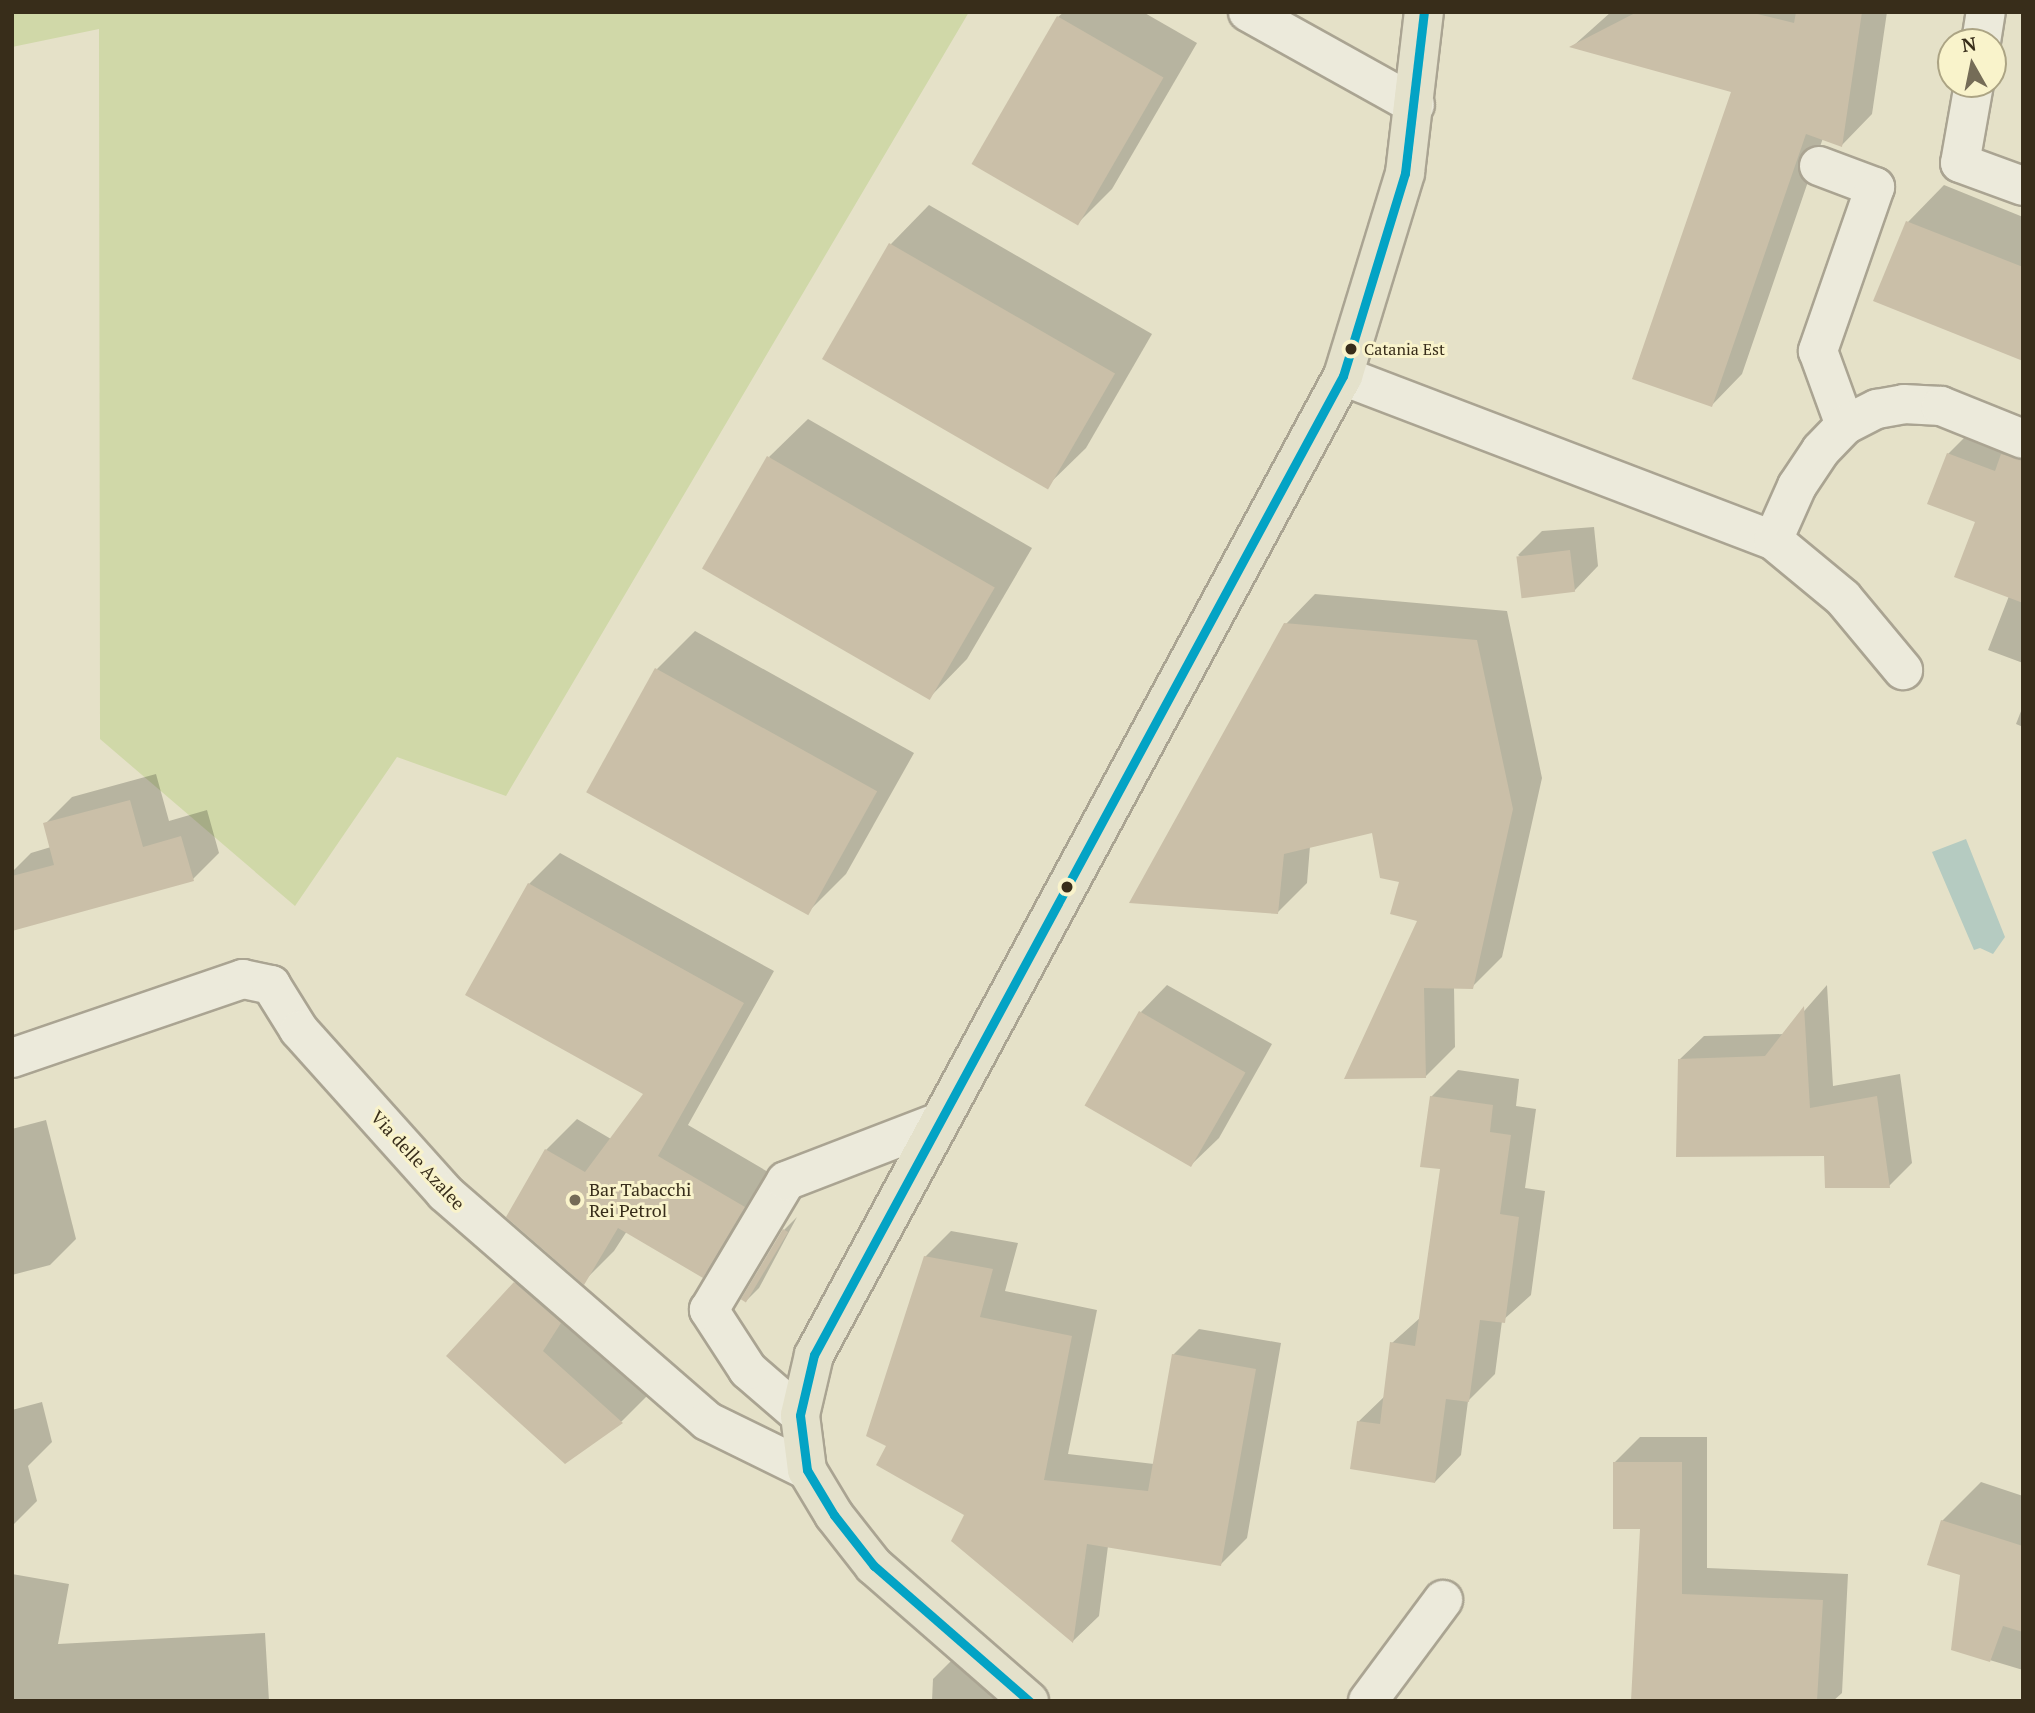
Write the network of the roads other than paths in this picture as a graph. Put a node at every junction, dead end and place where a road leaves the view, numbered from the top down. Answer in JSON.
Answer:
{"nodes":[{"id":1,"x":1248,"y":12,"type":"edge"},
{"id":2,"x":1424,"y":12,"type":"edge"},
{"id":3,"x":1972,"y":98,"type":"edge"},
{"id":4,"x":1415,"y":105,"type":"junction"},
{"id":5,"x":1819,"y":166,"type":"dead end"},
{"id":6,"x":2023,"y":186,"type":"edge"},
{"id":7,"x":1343,"y":376,"type":"junction"},
{"id":8,"x":1845,"y":425,"type":"junction"},
{"id":9,"x":2023,"y":439,"type":"edge"},
{"id":10,"x":1773,"y":540,"type":"junction"},
{"id":11,"x":1903,"y":670,"type":"dead end"},
{"id":12,"x":12,"y":1058,"type":"edge"},
{"id":13,"x":939,"y":1122,"type":"junction"},
{"id":14,"x":800,"y":1415,"type":"junction"},
{"id":15,"x":807,"y":1470,"type":"junction"},
{"id":16,"x":1443,"y":1600,"type":"dead end"},
{"id":17,"x":1029,"y":1701,"type":"edge"},
{"id":18,"x":1368,"y":1701,"type":"edge"}],
"edges":[{"from":1,"to":4,"type":"street"},
{"from":2,"to":4,"type":"main road"},
{"from":3,"to":6,"type":"street"},
{"from":4,"to":7,"type":"main road"},
{"from":5,"to":8,"type":"street"},
{"from":7,"to":10,"type":"street"},
{"from":7,"to":13,"type":"main road"},
{"from":8,"to":9,"type":"street"},
{"from":8,"to":10,"type":"street"},
{"from":10,"to":11,"type":"street"},
{"from":12,"to":15,"type":"street","name":"Via delle Azalee"},
{"from":13,"to":14,"type":"main road"},
{"from":13,"to":14,"type":"street"},
{"from":14,"to":15,"type":"main road"},
{"from":15,"to":17,"type":"main road"},
{"from":16,"to":18,"type":"street"}]}
